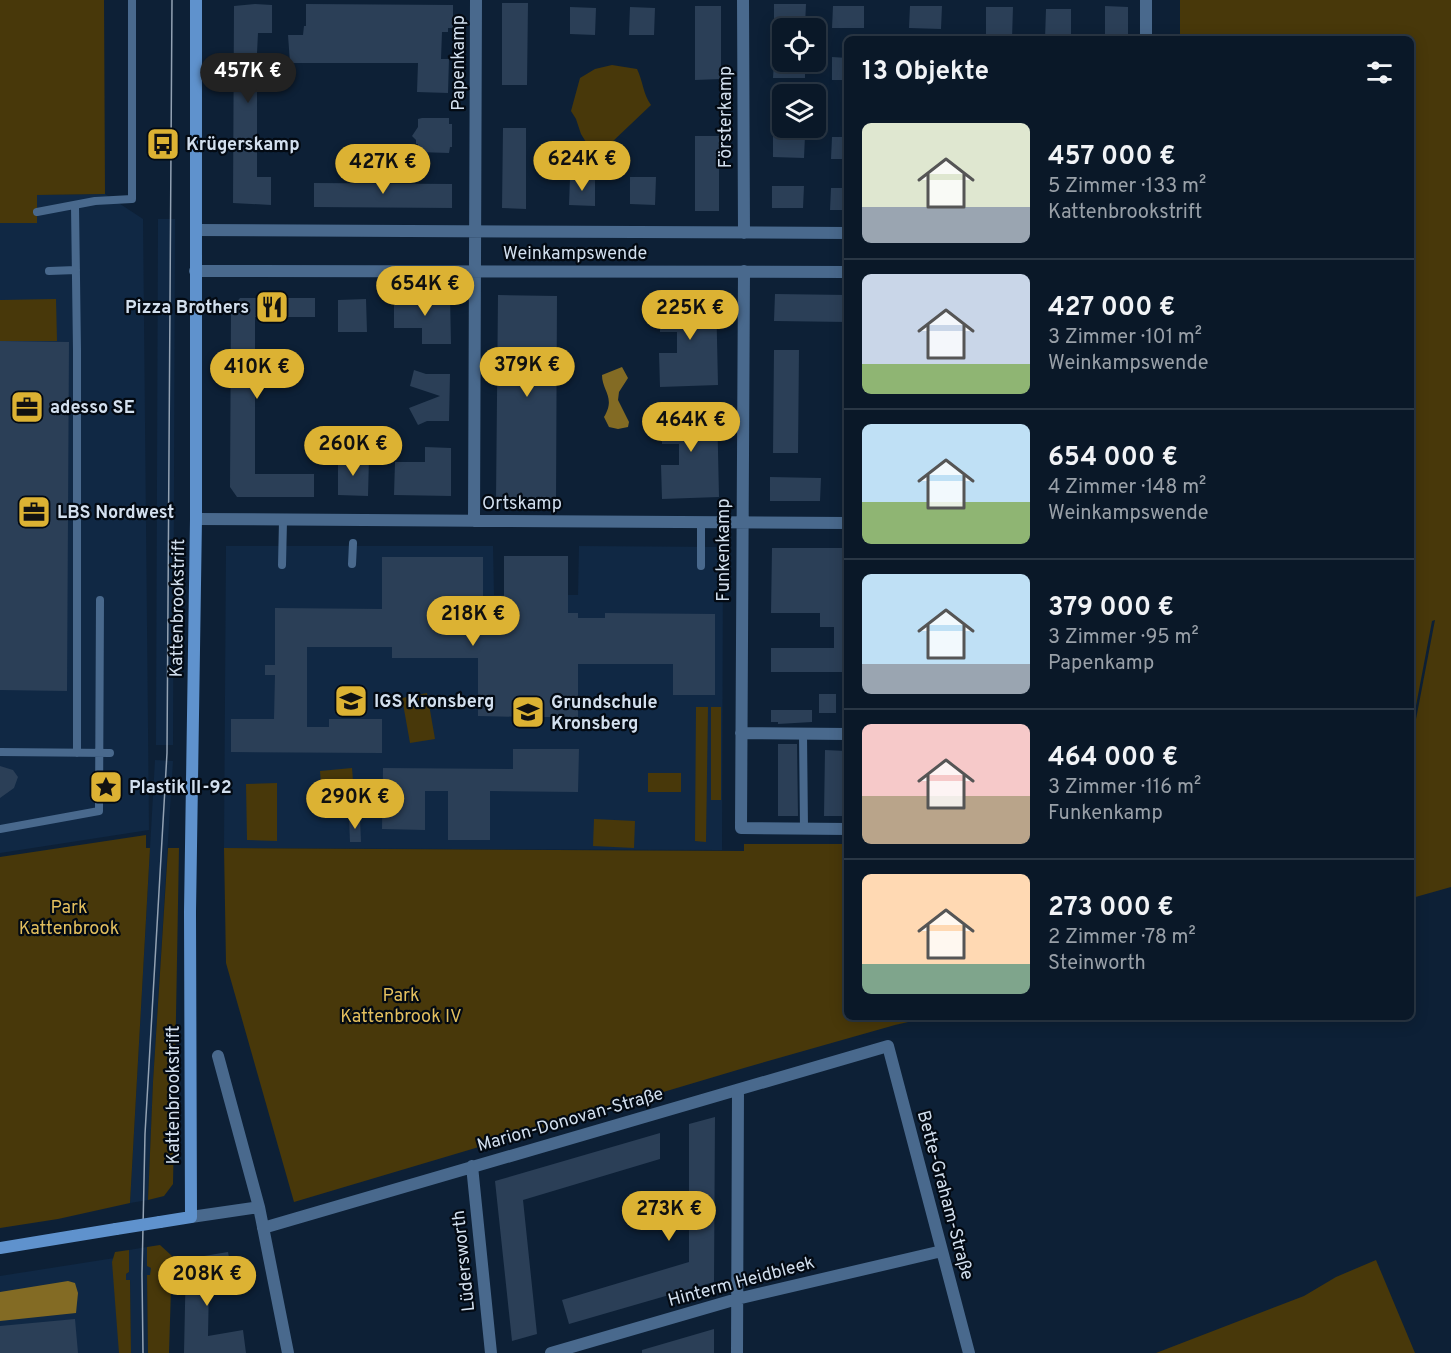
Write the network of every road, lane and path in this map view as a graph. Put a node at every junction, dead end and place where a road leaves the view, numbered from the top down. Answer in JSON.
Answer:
{"nodes":[{"id":1,"x":132,"y":0,"type":"edge"},
{"id":2,"x":196,"y":0,"type":"edge"},
{"id":3,"x":476,"y":0,"type":"edge"},
{"id":4,"x":743,"y":0,"type":"edge"},
{"id":5,"x":1146,"y":0,"type":"edge"},
{"id":6,"x":1146,"y":36,"type":"edge"},
{"id":7,"x":75,"y":206,"type":"junction"},
{"id":8,"x":37,"y":212,"type":"dead end"},
{"id":9,"x":196,"y":230,"type":"junction"},
{"id":10,"x":475,"y":232,"type":"junction"},
{"id":11,"x":744,"y":233,"type":"junction"},
{"id":12,"x":844,"y":233,"type":"edge"},
{"id":13,"x":76,"y":270,"type":"junction"},
{"id":14,"x":476,"y":270,"type":"junction"},
{"id":15,"x":195,"y":271,"type":"junction"},
{"id":16,"x":744,"y":271,"type":"junction"},
{"id":17,"x":49,"y":272,"type":"dead end"},
{"id":18,"x":844,"y":272,"type":"edge"},
{"id":19,"x":196,"y":519,"type":"junction"},
{"id":20,"x":283,"y":521,"type":"junction"},
{"id":21,"x":474,"y":521,"type":"junction"},
{"id":22,"x":701,"y":522,"type":"junction"},
{"id":23,"x":742,"y":523,"type":"junction"},
{"id":24,"x":844,"y":523,"type":"edge"},
{"id":25,"x":353,"y":543,"type":"dead end"},
{"id":26,"x":352,"y":564,"type":"dead end"},
{"id":27,"x":282,"y":565,"type":"dead end"},
{"id":28,"x":701,"y":566,"type":"dead end"},
{"id":29,"x":100,"y":600,"type":"dead end"},
{"id":30,"x":741,"y":734,"type":"junction"},
{"id":31,"x":803,"y":734,"type":"junction"},
{"id":32,"x":844,"y":734,"type":"edge"},
{"id":33,"x":0,"y":752,"type":"edge"},
{"id":34,"x":77,"y":753,"type":"junction"},
{"id":35,"x":100,"y":753,"type":"junction"},
{"id":36,"x":110,"y":753,"type":"dead end"},
{"id":37,"x":804,"y":829,"type":"junction"},
{"id":38,"x":844,"y":829,"type":"edge"},
{"id":39,"x":0,"y":830,"type":"edge"},
{"id":40,"x":888,"y":1046,"type":"joint"},
{"id":41,"x":218,"y":1056,"type":"dead end"},
{"id":42,"x":738,"y":1090,"type":"junction"},
{"id":43,"x":472,"y":1166,"type":"junction"},
{"id":44,"x":259,"y":1207,"type":"junction"},
{"id":45,"x":191,"y":1217,"type":"junction"},
{"id":46,"x":263,"y":1228,"type":"junction"},
{"id":47,"x":0,"y":1248,"type":"edge"},
{"id":48,"x":942,"y":1251,"type":"junction"},
{"id":49,"x":737,"y":1299,"type":"junction"},
{"id":50,"x":288,"y":1353,"type":"edge"},
{"id":51,"x":491,"y":1353,"type":"edge"},
{"id":52,"x":551,"y":1353,"type":"edge"},
{"id":53,"x":737,"y":1353,"type":"edge"},
{"id":54,"x":969,"y":1353,"type":"edge"}],
"edges":[{"from":1,"to":7,"type":"lane"},
{"from":2,"to":9,"type":"main road","name":"Kattenbrookstrift"},
{"from":3,"to":10,"type":"street","name":"Papenkamp"},
{"from":4,"to":11,"type":"street","name":"Försterkamp"},
{"from":5,"to":6,"type":"street"},
{"from":7,"to":8,"type":"lane"},
{"from":7,"to":13,"type":"lane"},
{"from":9,"to":10,"type":"street","name":"Weinkampswende"},
{"from":9,"to":15,"type":"main road","name":"Kattenbrookstrift"},
{"from":10,"to":11,"type":"street","name":"Weinkampswende"},
{"from":10,"to":14,"type":"street","name":"Papenkamp"},
{"from":11,"to":12,"type":"street","name":"Weinkampswende"},
{"from":13,"to":17,"type":"lane"},
{"from":13,"to":34,"type":"lane"},
{"from":14,"to":15,"type":"street","name":"Weinkampswende"},
{"from":14,"to":16,"type":"street","name":"Weinkampswende"},
{"from":14,"to":21,"type":"street","name":"Papenkamp"},
{"from":15,"to":19,"type":"main road","name":"Kattenbrookstrift"},
{"from":16,"to":18,"type":"street","name":"Weinkampswende"},
{"from":16,"to":23,"type":"street","name":"Funkenkamp"},
{"from":19,"to":20,"type":"street","name":"Ortskamp"},
{"from":19,"to":45,"type":"main road","name":"Kattenbrookstrift"},
{"from":20,"to":21,"type":"street","name":"Ortskamp"},
{"from":20,"to":27,"type":"lane"},
{"from":21,"to":22,"type":"street","name":"Ortskamp"},
{"from":22,"to":23,"type":"street","name":"Ortskamp"},
{"from":22,"to":28,"type":"lane"},
{"from":23,"to":24,"type":"street","name":"Ortskamp"},
{"from":23,"to":30,"type":"street","name":"Funkenkamp"},
{"from":25,"to":26,"type":"lane"},
{"from":29,"to":35,"type":"lane"},
{"from":30,"to":31,"type":"street"},
{"from":30,"to":37,"type":"street","name":"Funkenkamp"},
{"from":31,"to":32,"type":"street"},
{"from":31,"to":37,"type":"lane"},
{"from":33,"to":34,"type":"lane"},
{"from":34,"to":35,"type":"lane"},
{"from":35,"to":36,"type":"lane"},
{"from":35,"to":39,"type":"lane"},
{"from":37,"to":38,"type":"street"},
{"from":40,"to":42,"type":"street","name":"Marion-Donovan-Straße"},
{"from":40,"to":48,"type":"street","name":"Bette-Graham-Straße"},
{"from":41,"to":44,"type":"street"},
{"from":42,"to":43,"type":"street","name":"Marion-Donovan-Straße"},
{"from":42,"to":49,"type":"street"},
{"from":43,"to":46,"type":"street","name":"Marion-Donovan-Straße"},
{"from":43,"to":51,"type":"street","name":"Lüdersworth"},
{"from":44,"to":45,"type":"street"},
{"from":44,"to":46,"type":"street"},
{"from":45,"to":47,"type":"main road","bridge":true},
{"from":46,"to":50,"type":"street"},
{"from":48,"to":49,"type":"street","name":"Hinterm Heidbleek"},
{"from":48,"to":54,"type":"street","name":"Bette-Graham-Straße"},
{"from":49,"to":52,"type":"street","name":"Hinterm Heidbleek"},
{"from":49,"to":53,"type":"street"}]}
